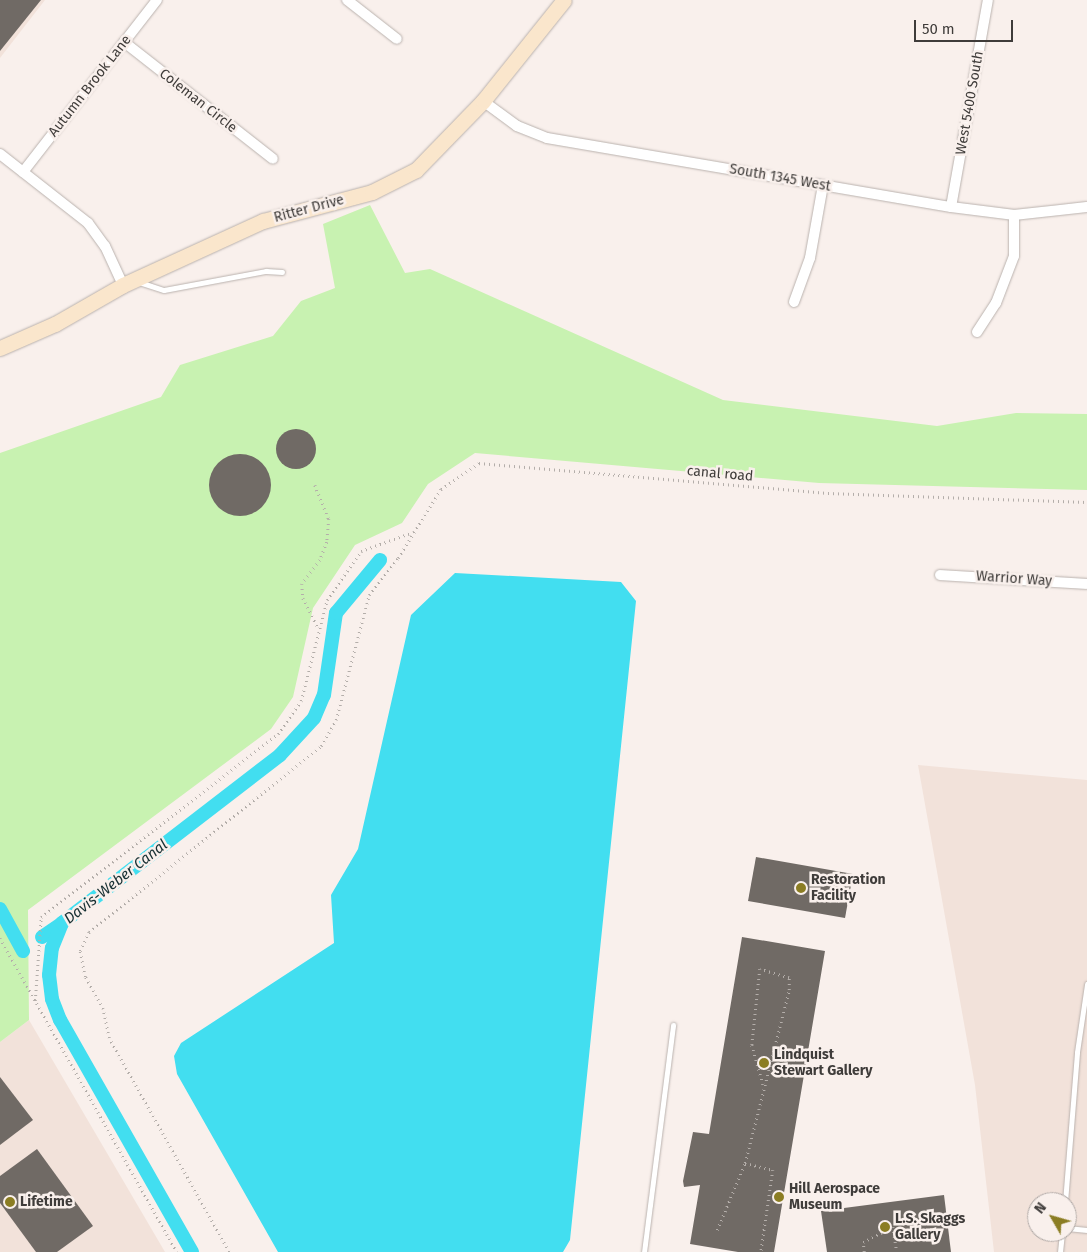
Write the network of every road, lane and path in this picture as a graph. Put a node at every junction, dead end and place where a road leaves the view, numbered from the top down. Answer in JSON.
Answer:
{"nodes":[{"id":1,"x":157,"y":0,"type":"edge"},
{"id":2,"x":347,"y":0,"type":"edge"},
{"id":3,"x":564,"y":0,"type":"edge"},
{"id":4,"x":988,"y":0,"type":"edge"},
{"id":5,"x":397,"y":39,"type":"dead end"},
{"id":6,"x":124,"y":42,"type":"junction"},
{"id":7,"x":483,"y":101,"type":"junction"},
{"id":8,"x":0,"y":154,"type":"edge"},
{"id":9,"x":273,"y":159,"type":"dead end"},
{"id":10,"x":22,"y":172,"type":"junction"},
{"id":11,"x":823,"y":185,"type":"junction"},
{"id":12,"x":951,"y":207,"type":"junction"},
{"id":13,"x":1087,"y":207,"type":"edge"},
{"id":14,"x":1014,"y":215,"type":"junction"},
{"id":15,"x":282,"y":272,"type":"dead end"},
{"id":16,"x":128,"y":283,"type":"junction"},
{"id":17,"x":794,"y":302,"type":"dead end"},
{"id":18,"x":977,"y":332,"type":"dead end"},
{"id":19,"x":0,"y":348,"type":"edge"},
{"id":20,"x":315,"y":484,"type":"dead end"},
{"id":21,"x":1087,"y":502,"type":"edge"},
{"id":22,"x":414,"y":531,"type":"junction"},
{"id":23,"x":940,"y":576,"type":"dead end"},
{"id":24,"x":1087,"y":584,"type":"edge"},
{"id":25,"x":318,"y":630,"type":"junction"},
{"id":26,"x":0,"y":938,"type":"edge"},
{"id":27,"x":1087,"y":984,"type":"edge"},
{"id":28,"x":35,"y":1001,"type":"junction"},
{"id":29,"x":673,"y":1025,"type":"dead end"},
{"id":30,"x":763,"y":1084,"type":"junction"},
{"id":31,"x":745,"y":1163,"type":"junction"},
{"id":32,"x":1066,"y":1192,"type":"edge"},
{"id":33,"x":717,"y":1230,"type":"dead end"},
{"id":34,"x":177,"y":1252,"type":"edge"},
{"id":35,"x":229,"y":1252,"type":"edge"},
{"id":36,"x":644,"y":1252,"type":"edge"},
{"id":37,"x":761,"y":1252,"type":"edge"},
{"id":38,"x":864,"y":1252,"type":"edge"},
{"id":39,"x":897,"y":1252,"type":"edge"}],
"edges":[{"from":1,"to":6,"type":"street","name":"Autumn Brook Lane"},
{"from":2,"to":5,"type":"street"},
{"from":3,"to":7,"type":"street","name":"Ritter Drive"},
{"from":4,"to":12,"type":"street","name":"West 5400 South"},
{"from":6,"to":9,"type":"street","name":"Coleman Circle"},
{"from":6,"to":10,"type":"street","name":"Autumn Brook Lane"},
{"from":7,"to":11,"type":"street","name":"South 1345 West"},
{"from":7,"to":16,"type":"street","name":"Ritter Drive"},
{"from":8,"to":10,"type":"street"},
{"from":10,"to":16,"type":"street"},
{"from":11,"to":12,"type":"street","name":"South 1345 West"},
{"from":11,"to":17,"type":"street"},
{"from":12,"to":14,"type":"street","name":"South 1345 West"},
{"from":13,"to":14,"type":"street","name":"South 1345 West"},
{"from":14,"to":18,"type":"street"},
{"from":15,"to":16,"type":"lane"},
{"from":16,"to":19,"type":"street","name":"Ritter Drive"},
{"from":20,"to":25,"type":"path"},
{"from":21,"to":22,"type":"path","name":"canal road"},
{"from":22,"to":25,"type":"path"},
{"from":22,"to":35,"type":"path","name":"canal road"},
{"from":23,"to":24,"type":"street","name":"Warrior Way"},
{"from":25,"to":28,"type":"path"},
{"from":26,"to":28,"type":"path"},
{"from":27,"to":32,"type":"lane"},
{"from":28,"to":34,"type":"path"},
{"from":29,"to":36,"type":"lane"},
{"from":30,"to":30,"type":"path"},
{"from":30,"to":31,"type":"path"},
{"from":31,"to":33,"type":"path"},
{"from":31,"to":37,"type":"path"},
{"from":38,"to":39,"type":"path"}]}
